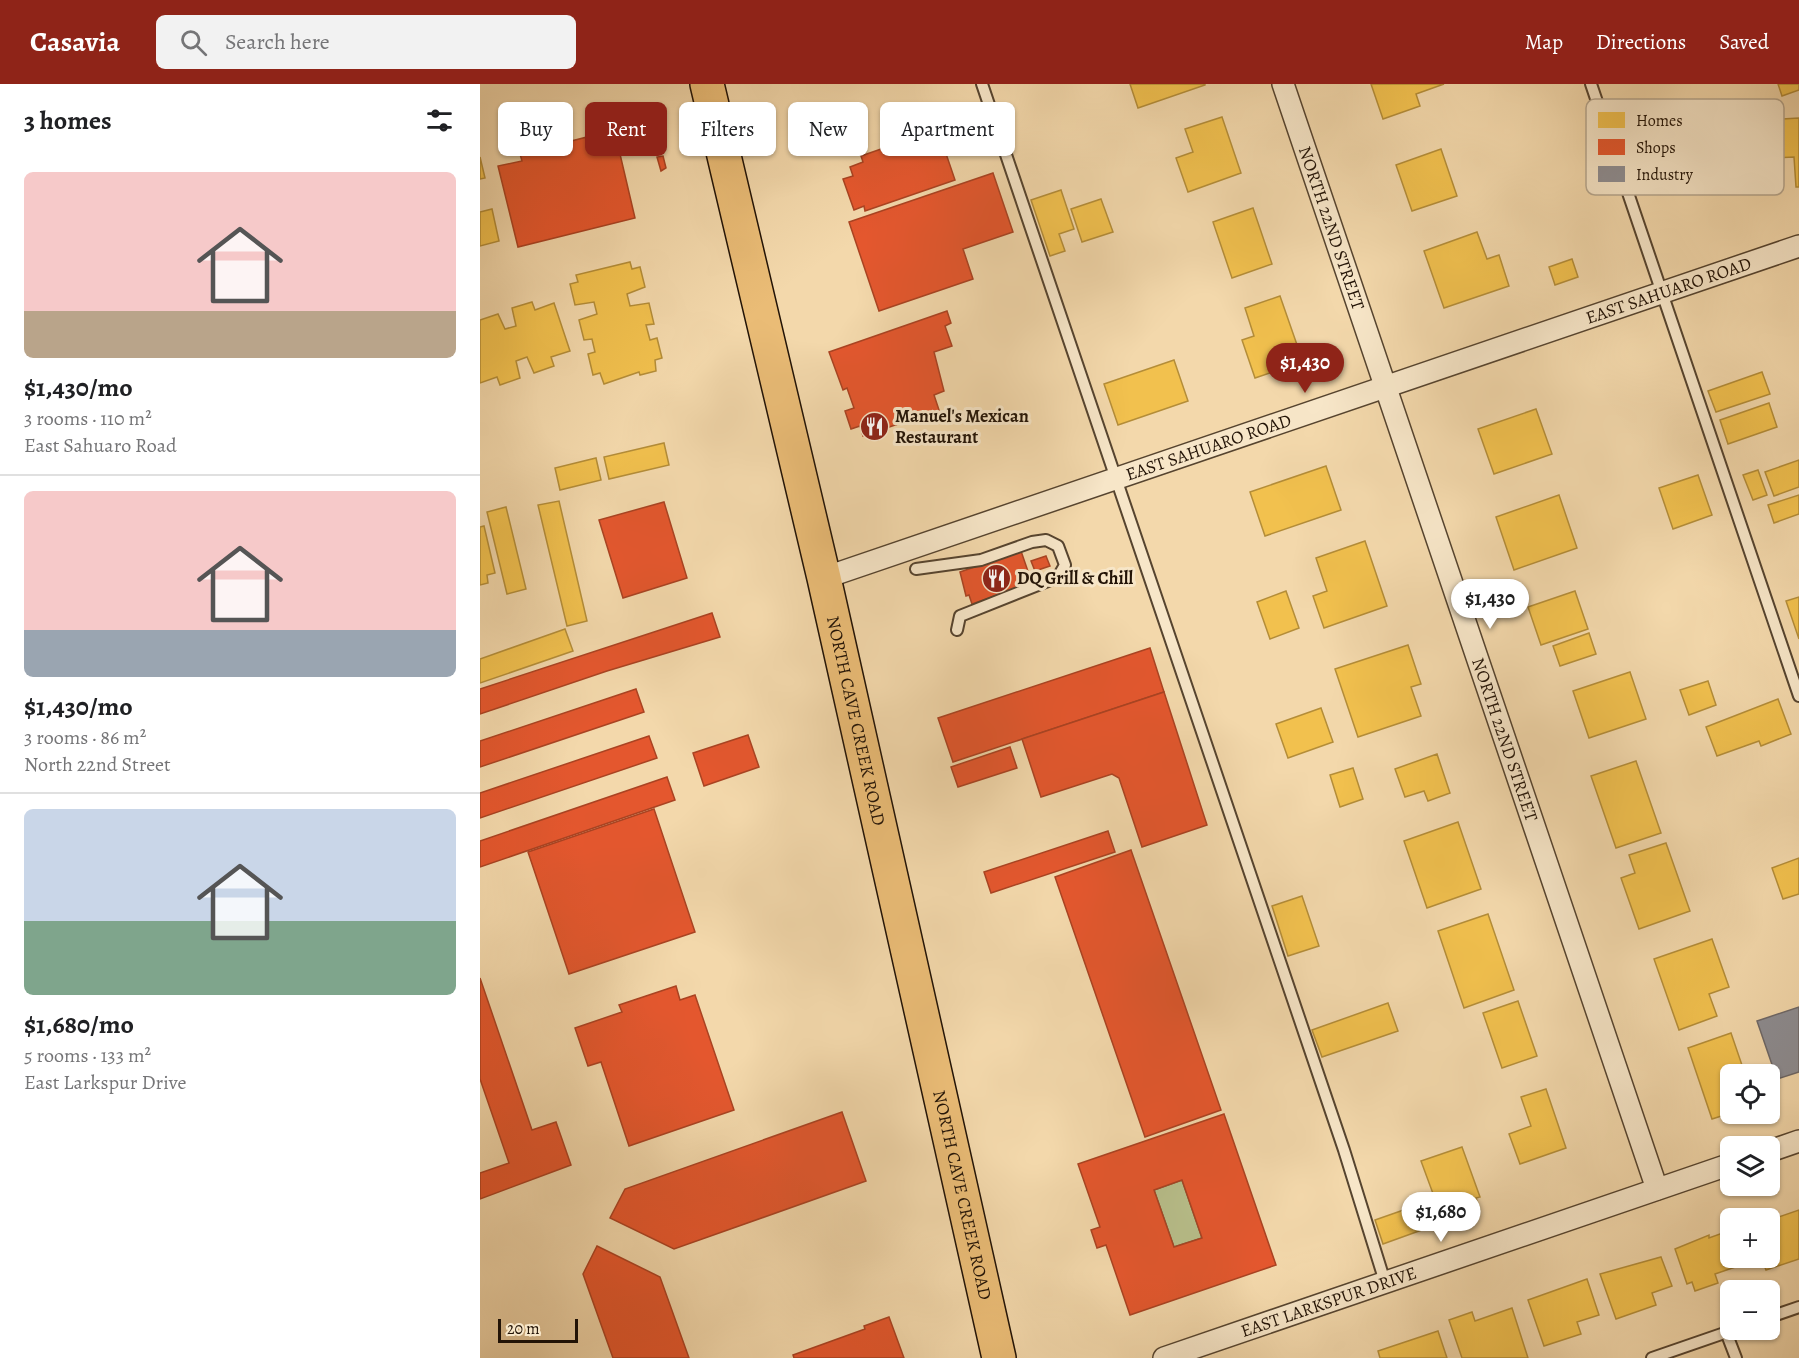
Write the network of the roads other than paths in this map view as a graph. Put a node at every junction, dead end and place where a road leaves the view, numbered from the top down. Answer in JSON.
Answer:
{"nodes":[{"id":1,"x":707,"y":84,"type":"edge"},
{"id":2,"x":982,"y":84,"type":"edge"},
{"id":3,"x":1283,"y":84,"type":"edge"},
{"id":4,"x":1592,"y":84,"type":"edge"},
{"id":5,"x":1597,"y":99,"type":"edge"},
{"id":6,"x":1630,"y":195,"type":"edge"},
{"id":7,"x":1799,"y":246,"type":"edge"},
{"id":8,"x":1663,"y":293,"type":"junction"},
{"id":9,"x":1387,"y":387,"type":"junction"},
{"id":10,"x":1115,"y":480,"type":"junction"},
{"id":11,"x":916,"y":568,"type":"dead end"},
{"id":12,"x":824,"y":578,"type":"junction"},
{"id":13,"x":957,"y":630,"type":"dead end"},
{"id":14,"x":1799,"y":696,"type":"edge"},
{"id":15,"x":1799,"y":1141,"type":"edge"},
{"id":16,"x":1780,"y":1148,"type":"edge"},
{"id":17,"x":1720,"y":1168,"type":"edge"},
{"id":18,"x":1657,"y":1189,"type":"junction"},
{"id":19,"x":1385,"y":1282,"type":"junction"},
{"id":20,"x":1799,"y":1307,"type":"edge"},
{"id":21,"x":1780,"y":1314,"type":"edge"},
{"id":22,"x":1720,"y":1335,"type":"edge"},
{"id":23,"x":1733,"y":1340,"type":"edge"},
{"id":24,"x":999,"y":1358,"type":"edge"},
{"id":25,"x":1164,"y":1358,"type":"edge"},
{"id":26,"x":1652,"y":1358,"type":"edge"},
{"id":27,"x":1736,"y":1358,"type":"edge"}],
"edges":[{"from":1,"to":12,"type":"main road","name":"NORTH CAVE CREEK ROAD"},
{"from":2,"to":10,"type":"lane"},
{"from":3,"to":9,"type":"street","name":"NORTH 22ND STREET"},
{"from":4,"to":5,"type":"lane"},
{"from":6,"to":8,"type":"lane"},
{"from":7,"to":8,"type":"street","name":"EAST SAHUARO ROAD"},
{"from":8,"to":9,"type":"street","name":"EAST SAHUARO ROAD"},
{"from":8,"to":14,"type":"lane"},
{"from":9,"to":10,"type":"street","name":"EAST SAHUARO ROAD"},
{"from":9,"to":18,"type":"street","name":"NORTH 22ND STREET"},
{"from":10,"to":12,"type":"street","name":"EAST SAHUARO ROAD"},
{"from":10,"to":19,"type":"lane"},
{"from":11,"to":13,"type":"lane"},
{"from":12,"to":24,"type":"main road","name":"NORTH CAVE CREEK ROAD"},
{"from":15,"to":16,"type":"street"},
{"from":17,"to":18,"type":"street","name":"EAST LARKSPUR DRIVE"},
{"from":18,"to":19,"type":"street","name":"EAST LARKSPUR DRIVE"},
{"from":19,"to":25,"type":"street","name":"EAST LARKSPUR DRIVE"},
{"from":20,"to":21,"type":"lane"},
{"from":22,"to":26,"type":"lane"},
{"from":23,"to":27,"type":"lane"}]}
